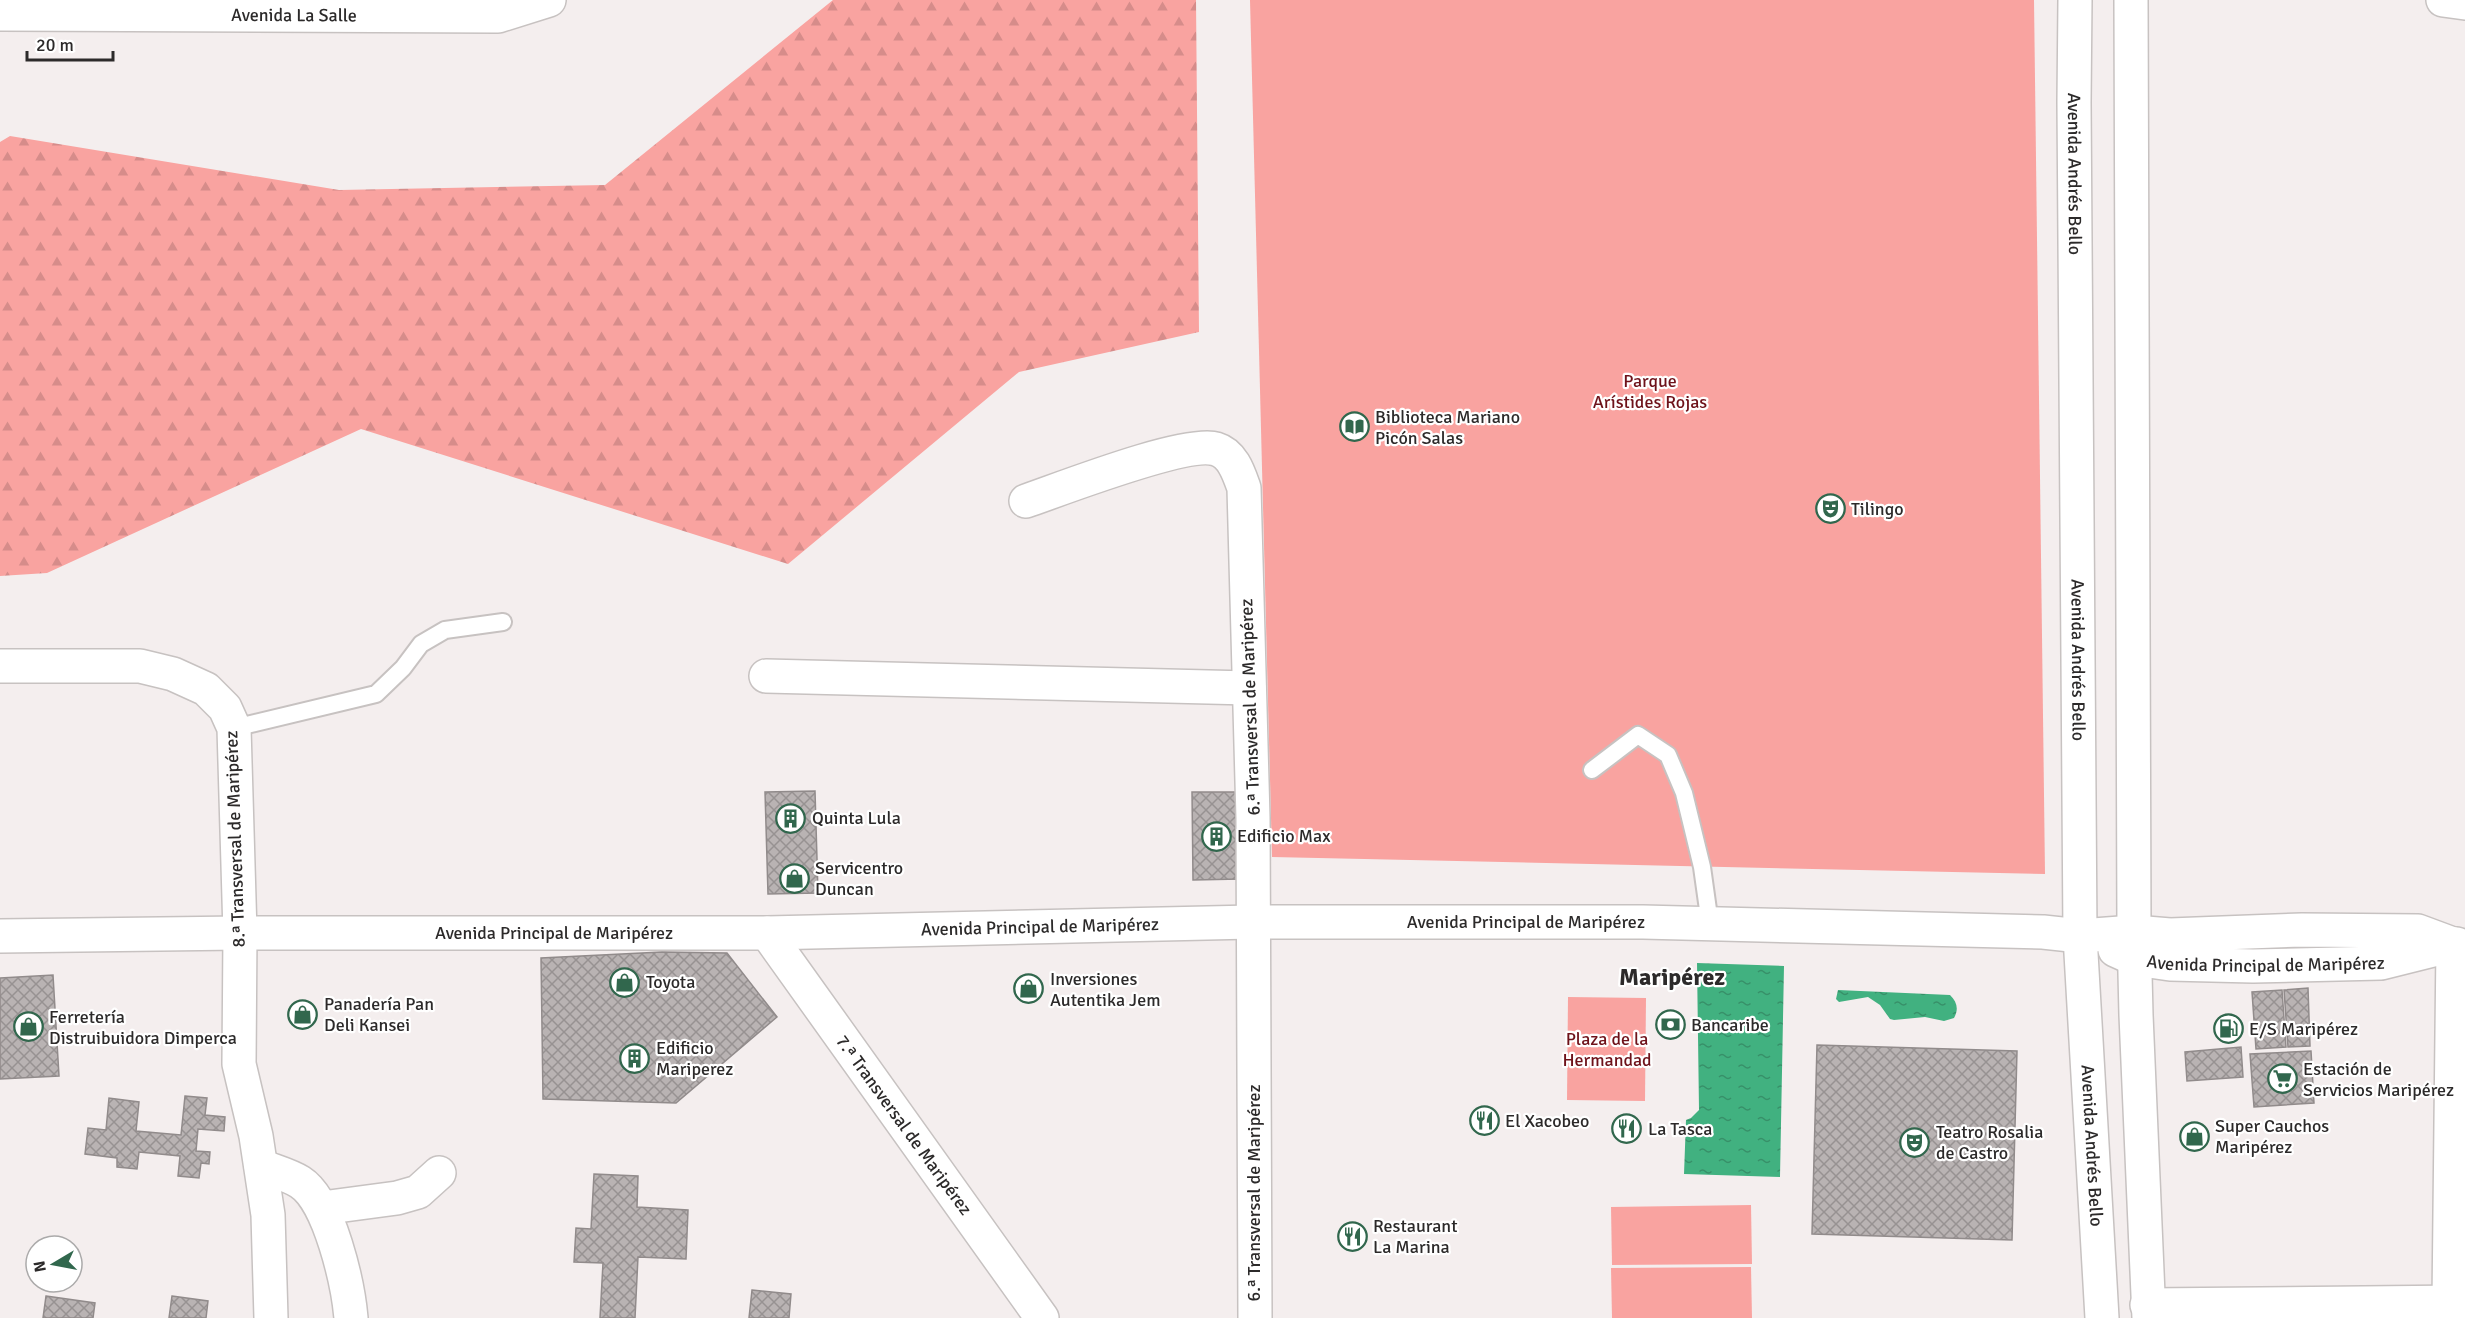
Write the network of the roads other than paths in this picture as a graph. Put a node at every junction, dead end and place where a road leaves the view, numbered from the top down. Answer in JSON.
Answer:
{"nodes":[{"id":1,"x":549,"y":0,"type":"edge"},
{"id":2,"x":2075,"y":0,"type":"edge"},
{"id":3,"x":2130,"y":0,"type":"edge"},
{"id":4,"x":2444,"y":0,"type":"edge"},
{"id":5,"x":2465,"y":3,"type":"edge"},
{"id":6,"x":0,"y":15,"type":"edge"},
{"id":7,"x":1026,"y":501,"type":"dead end"},
{"id":8,"x":502,"y":622,"type":"dead end"},
{"id":9,"x":0,"y":666,"type":"edge"},
{"id":10,"x":766,"y":676,"type":"dead end"},
{"id":11,"x":1249,"y":688,"type":"junction"},
{"id":12,"x":234,"y":728,"type":"junction"},
{"id":13,"x":1592,"y":770,"type":"dead end"},
{"id":14,"x":1252,"y":922,"type":"junction"},
{"id":15,"x":1710,"y":924,"type":"junction"},
{"id":16,"x":240,"y":933,"type":"junction"},
{"id":17,"x":766,"y":933,"type":"junction"},
{"id":18,"x":0,"y":936,"type":"edge"},
{"id":19,"x":2080,"y":936,"type":"junction"},
{"id":20,"x":2459,"y":944,"type":"edge"},
{"id":21,"x":2135,"y":945,"type":"junction"},
{"id":22,"x":261,"y":1166,"type":"junction"},
{"id":23,"x":439,"y":1173,"type":"dead end"},
{"id":24,"x":322,"y":1208,"type":"junction"},
{"id":25,"x":2457,"y":1302,"type":"edge"},
{"id":26,"x":2148,"y":1311,"type":"edge"},
{"id":27,"x":271,"y":1318,"type":"edge"},
{"id":28,"x":351,"y":1318,"type":"edge"},
{"id":29,"x":1041,"y":1318,"type":"edge"},
{"id":30,"x":1255,"y":1318,"type":"edge"},
{"id":31,"x":2103,"y":1318,"type":"edge"}],
"edges":[{"from":1,"to":6,"type":"street","name":"Avenida La Salle"},
{"from":2,"to":19,"type":"street","name":"Avenida Andrés Bello"},
{"from":3,"to":21,"type":"street"},
{"from":4,"to":5,"type":"street"},
{"from":7,"to":11,"type":"street","name":"6.ª Transversal de Maripérez"},
{"from":8,"to":12,"type":"lane"},
{"from":9,"to":12,"type":"street","name":"8.ª Transversal de Maripérez"},
{"from":10,"to":11,"type":"street"},
{"from":11,"to":14,"type":"street","name":"6.ª Transversal de Maripérez"},
{"from":12,"to":16,"type":"street","name":"8.ª Transversal de Maripérez"},
{"from":13,"to":15,"type":"lane"},
{"from":14,"to":15,"type":"street","name":"Avenida Principal de Maripérez"},
{"from":14,"to":17,"type":"street","name":"Avenida Principal de Maripérez"},
{"from":14,"to":30,"type":"street","name":"6.ª Transversal de Maripérez"},
{"from":15,"to":19,"type":"street","name":"Avenida Principal de Maripérez"},
{"from":16,"to":17,"type":"street","name":"Avenida Principal de Maripérez"},
{"from":16,"to":18,"type":"street","name":"Avenida Principal de Maripérez"},
{"from":16,"to":22,"type":"street","name":"8.ª Transversal de Maripérez"},
{"from":17,"to":29,"type":"street","name":"7.ª Transversal de Maripérez"},
{"from":19,"to":21,"type":"street","name":"Avenida Principal de Maripérez"},
{"from":19,"to":31,"type":"street","name":"Avenida Andrés Bello"},
{"from":20,"to":21,"type":"street","name":"Avenida Principal de Maripérez"},
{"from":20,"to":25,"type":"street"},
{"from":21,"to":26,"type":"street"},
{"from":22,"to":24,"type":"street"},
{"from":22,"to":27,"type":"street","name":"8.ª Transversal de Maripérez"},
{"from":23,"to":24,"type":"street"},
{"from":24,"to":28,"type":"street"},
{"from":25,"to":26,"type":"street"}]}
